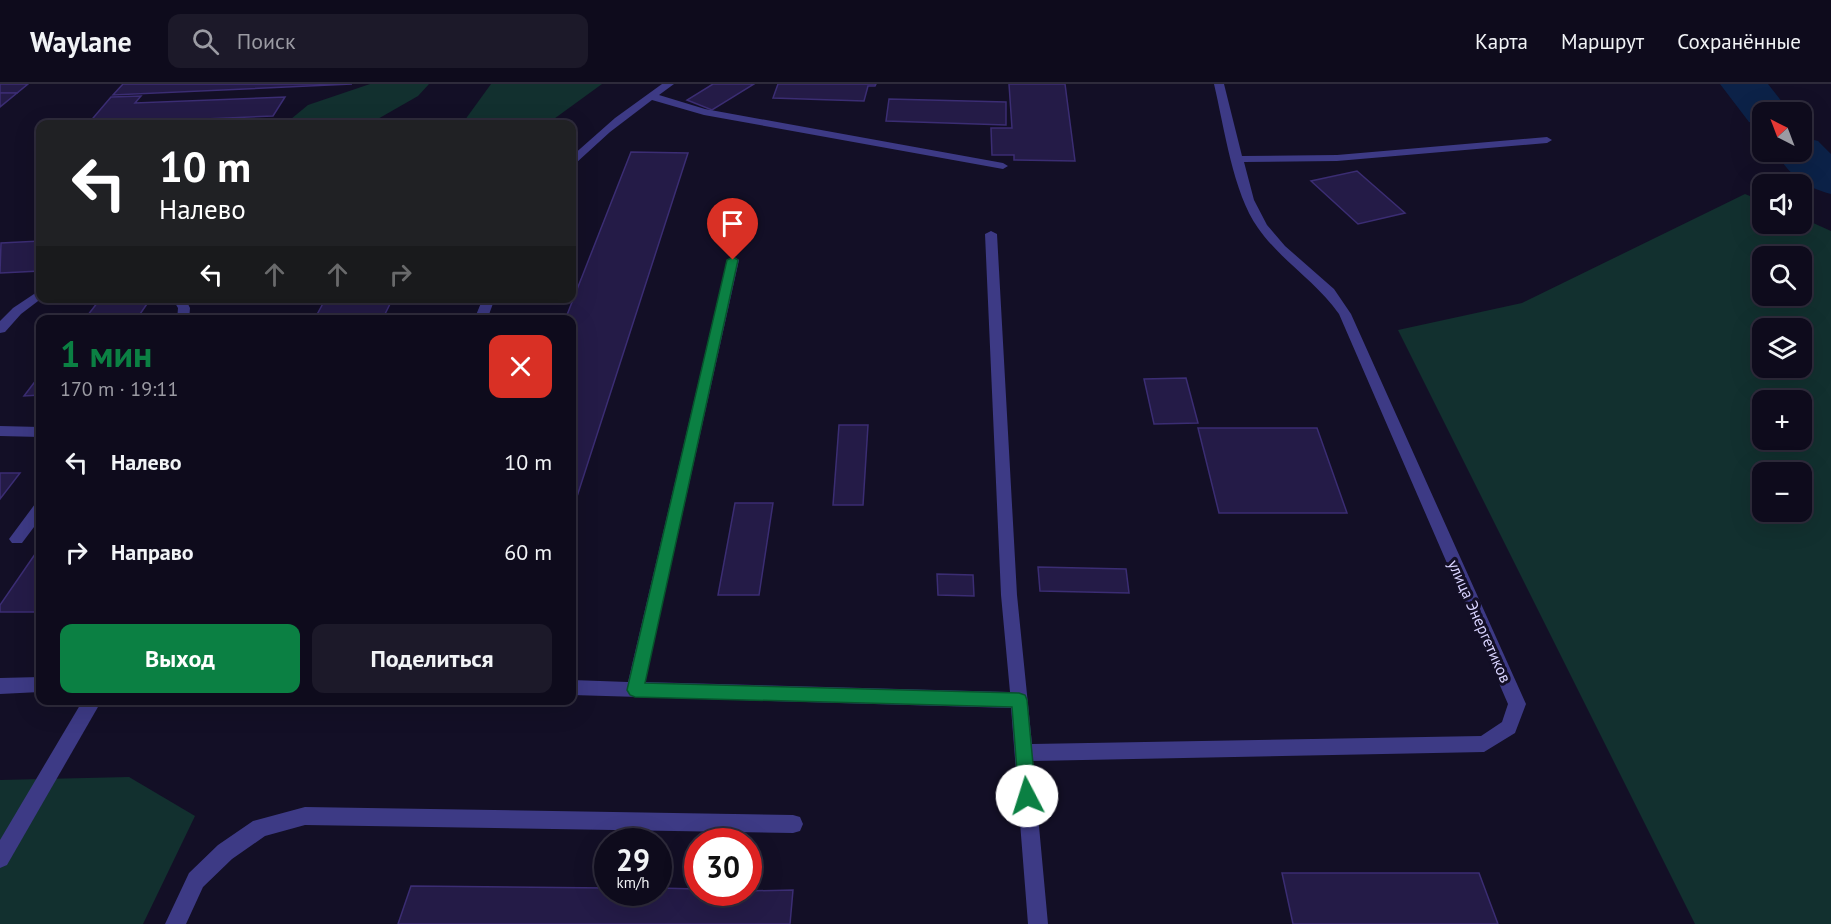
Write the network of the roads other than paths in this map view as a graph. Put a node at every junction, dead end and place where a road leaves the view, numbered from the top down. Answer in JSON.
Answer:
{"nodes":[{"id":1,"x":669,"y":84,"type":"edge"},
{"id":2,"x":1219,"y":84,"type":"edge"},
{"id":3,"x":650,"y":96,"type":"junction"},
{"id":4,"x":1547,"y":140,"type":"dead end"},
{"id":5,"x":576,"y":157,"type":"edge"},
{"id":6,"x":1238,"y":159,"type":"junction"},
{"id":7,"x":1003,"y":166,"type":"dead end"},
{"id":8,"x":991,"y":234,"type":"dead end"},
{"id":9,"x":733,"y":260,"type":"dead end"},
{"id":10,"x":36,"y":297,"type":"edge"},
{"id":11,"x":0,"y":329,"type":"edge"},
{"id":12,"x":0,"y":431,"type":"edge"},
{"id":13,"x":36,"y":432,"type":"edge"},
{"id":14,"x":36,"y":513,"type":"edge"},
{"id":15,"x":16,"y":538,"type":"dead end"},
{"id":16,"x":36,"y":685,"type":"edge"},
{"id":17,"x":0,"y":686,"type":"edge"},
{"id":18,"x":576,"y":688,"type":"edge"},
{"id":19,"x":635,"y":690,"type":"junction"},
{"id":20,"x":1019,"y":700,"type":"junction"},
{"id":21,"x":90,"y":705,"type":"edge"},
{"id":22,"x":1024,"y":753,"type":"junction"},
{"id":23,"x":793,"y":824,"type":"dead end"},
{"id":24,"x":0,"y":858,"type":"edge"},
{"id":25,"x":175,"y":924,"type":"edge"},
{"id":26,"x":1038,"y":924,"type":"edge"}],
"edges":[{"from":1,"to":3,"type":"street"},
{"from":2,"to":6,"type":"street","name":"улица Энергетиков"},
{"from":3,"to":5,"type":"street"},
{"from":3,"to":7,"type":"street"},
{"from":4,"to":6,"type":"street"},
{"from":6,"to":22,"type":"street","name":"улица Энергетиков"},
{"from":8,"to":20,"type":"street"},
{"from":9,"to":19,"type":"street"},
{"from":10,"to":11,"type":"street"},
{"from":12,"to":13,"type":"street"},
{"from":14,"to":15,"type":"street"},
{"from":16,"to":17,"type":"street"},
{"from":18,"to":19,"type":"street"},
{"from":19,"to":20,"type":"street"},
{"from":20,"to":22,"type":"street"},
{"from":21,"to":24,"type":"street"},
{"from":22,"to":26,"type":"street"},
{"from":23,"to":25,"type":"street"}]}
